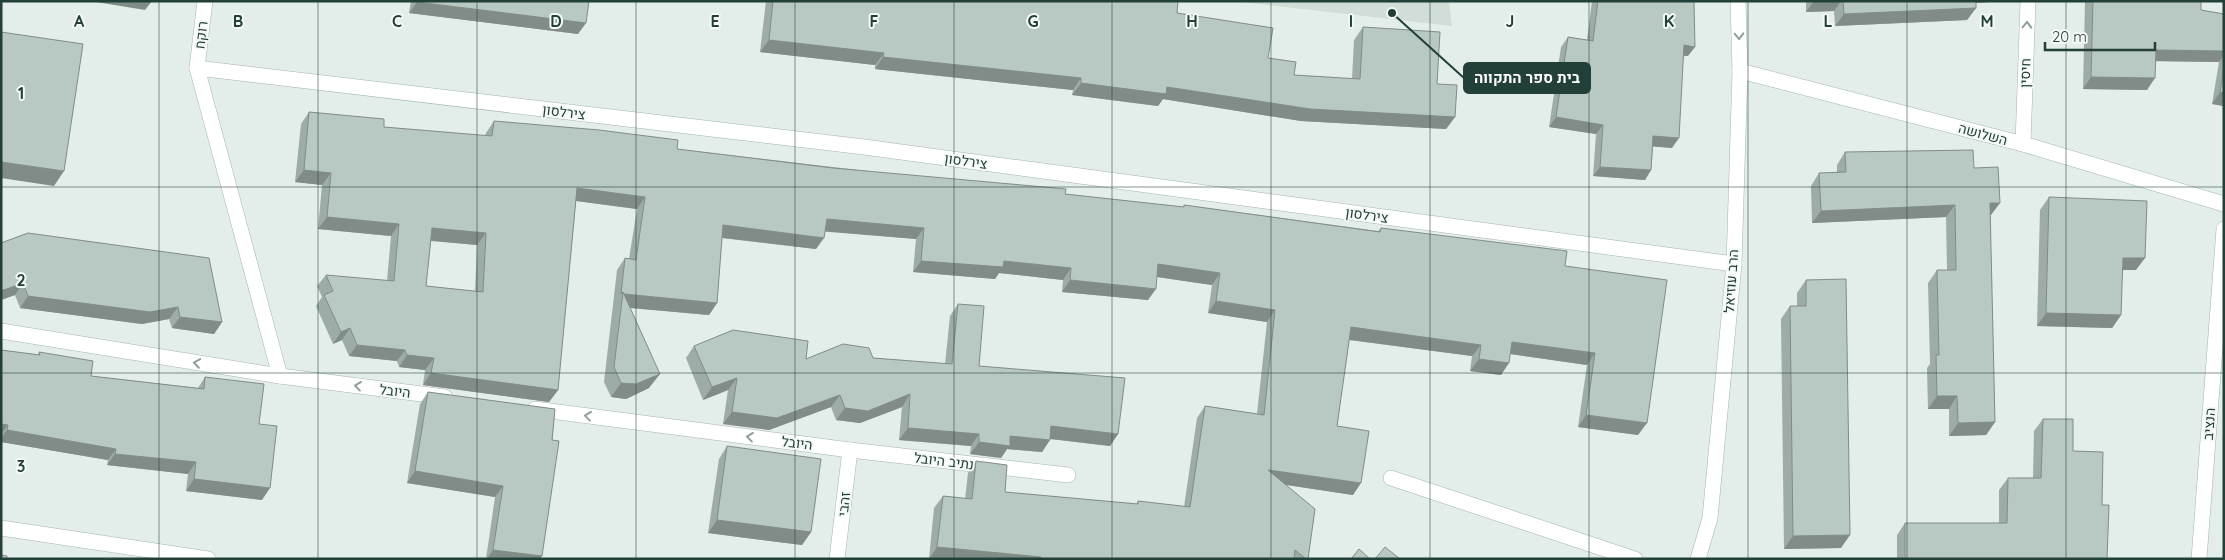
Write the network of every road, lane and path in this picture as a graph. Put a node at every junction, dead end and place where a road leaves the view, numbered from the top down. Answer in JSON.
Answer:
{"nodes":[{"id":1,"x":205,"y":1,"type":"edge"},
{"id":2,"x":1738,"y":1,"type":"edge"},
{"id":3,"x":2028,"y":1,"type":"edge"},
{"id":4,"x":196,"y":68,"type":"junction"},
{"id":5,"x":1740,"y":71,"type":"junction"},
{"id":6,"x":2023,"y":144,"type":"junction"},
{"id":7,"x":2224,"y":204,"type":"edge"},
{"id":8,"x":2224,"y":229,"type":"edge"},
{"id":9,"x":1734,"y":264,"type":"junction"},
{"id":10,"x":1,"y":331,"type":"edge"},
{"id":11,"x":280,"y":376,"type":"junction"},
{"id":12,"x":457,"y":399,"type":"edge"},
{"id":13,"x":516,"y":406,"type":"edge"},
{"id":14,"x":850,"y":450,"type":"junction"},
{"id":15,"x":1068,"y":475,"type":"dead end"},
{"id":16,"x":1391,"y":478,"type":"dead end"},
{"id":17,"x":1,"y":528,"type":"edge"},
{"id":18,"x":208,"y":559,"type":"edge"},
{"id":19,"x":837,"y":559,"type":"edge"},
{"id":20,"x":1635,"y":559,"type":"edge"},
{"id":21,"x":1698,"y":559,"type":"edge"},
{"id":22,"x":2199,"y":559,"type":"edge"}],
"edges":[{"from":1,"to":4,"type":"street","name":"רוקח"},
{"from":2,"to":5,"type":"street","name":"הרב עוזיאל","one_way":true},
{"from":6,"to":3,"type":"street","name":"חיסין","one_way":true},
{"from":4,"to":9,"type":"street","name":"צירלסון"},
{"from":4,"to":11,"type":"street"},
{"from":5,"to":6,"type":"street","name":"השלושה"},
{"from":5,"to":9,"type":"street","name":"הרב עוזיאל"},
{"from":6,"to":7,"type":"street","name":"השלושה"},
{"from":8,"to":22,"type":"street","name":"הנציב"},
{"from":9,"to":21,"type":"street","name":"הרב עוזיאל"},
{"from":11,"to":10,"type":"street","name":"היובל","one_way":true},
{"from":12,"to":11,"type":"street","name":"היובל","one_way":true},
{"from":14,"to":13,"type":"street","name":"היובל","one_way":true},
{"from":14,"to":15,"type":"street","name":"נתיב היובל"},
{"from":14,"to":19,"type":"street","name":"זהבי"},
{"from":16,"to":20,"type":"street"},
{"from":17,"to":18,"type":"street"}]}
